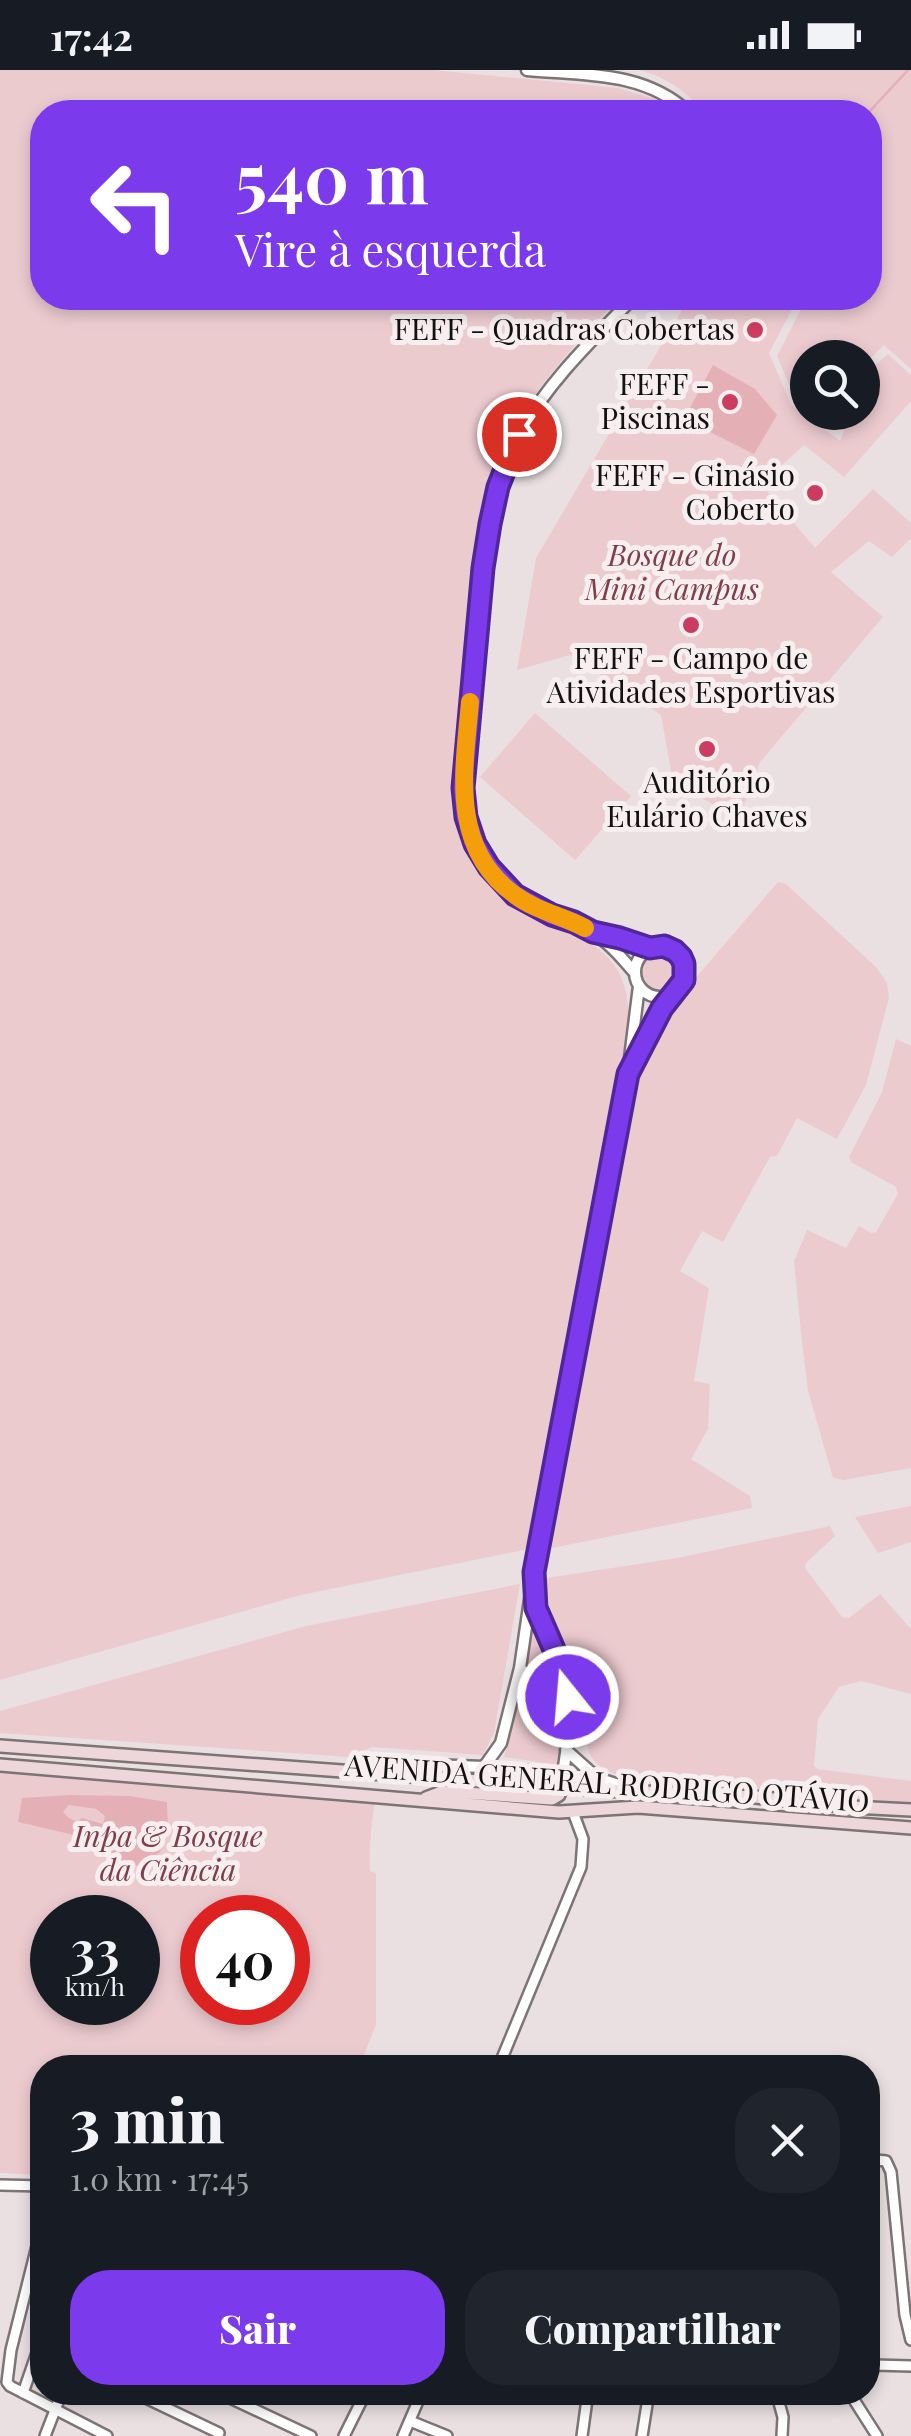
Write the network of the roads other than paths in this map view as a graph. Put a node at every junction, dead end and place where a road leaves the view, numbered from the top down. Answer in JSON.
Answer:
{"nodes":[{"id":1,"x":527,"y":70,"type":"edge"},
{"id":2,"x":672,"y":100,"type":"edge"},
{"id":3,"x":621,"y":310,"type":"edge"},
{"id":4,"x":593,"y":932,"type":"junction"},
{"id":5,"x":650,"y":948,"type":"junction"},
{"id":6,"x":634,"y":972,"type":"junction"},
{"id":7,"x":639,"y":986,"type":"junction"},
{"id":8,"x":675,"y":993,"type":"junction"},
{"id":9,"x":628,"y":1074,"type":"junction"},
{"id":10,"x":534,"y":1572,"type":"junction"},
{"id":11,"x":520,"y":1668,"type":"junction"},
{"id":12,"x":538,"y":1683,"type":"junction"},
{"id":13,"x":566,"y":1685,"type":"junction"},
{"id":14,"x":515,"y":1691,"type":"junction"},
{"id":15,"x":0,"y":1746,"type":"edge"},
{"id":16,"x":566,"y":1750,"type":"junction"},
{"id":17,"x":0,"y":1765,"type":"edge"},
{"id":18,"x":484,"y":1767,"type":"junction"},
{"id":19,"x":344,"y":1772,"type":"junction"},
{"id":20,"x":596,"y":1778,"type":"junction"},
{"id":21,"x":562,"y":1781,"type":"junction"},
{"id":22,"x":641,"y":1793,"type":"junction"},
{"id":23,"x":422,"y":1800,"type":"junction"},
{"id":24,"x":911,"y":1810,"type":"edge"},
{"id":25,"x":573,"y":1812,"type":"junction"},
{"id":26,"x":911,"y":1828,"type":"edge"},
{"id":27,"x":503,"y":2055,"type":"edge"},
{"id":28,"x":880,"y":2160,"type":"edge"},
{"id":29,"x":30,"y":2186,"type":"edge"},
{"id":30,"x":1,"y":2187,"type":"edge"},
{"id":31,"x":30,"y":2274,"type":"edge"},
{"id":32,"x":911,"y":2340,"type":"edge"},
{"id":33,"x":880,"y":2364,"type":"edge"},
{"id":34,"x":911,"y":2366,"type":"edge"},
{"id":35,"x":30,"y":2372,"type":"edge"},
{"id":36,"x":23,"y":2392,"type":"junction"},
{"id":37,"x":30,"y":2396,"type":"edge"},
{"id":38,"x":46,"y":2405,"type":"edge"},
{"id":39,"x":57,"y":2405,"type":"edge"},
{"id":40,"x":161,"y":2405,"type":"edge"},
{"id":41,"x":245,"y":2405,"type":"edge"},
{"id":42,"x":360,"y":2405,"type":"edge"},
{"id":43,"x":417,"y":2405,"type":"edge"},
{"id":44,"x":586,"y":2405,"type":"edge"},
{"id":45,"x":648,"y":2405,"type":"edge"},
{"id":46,"x":780,"y":2405,"type":"edge"},
{"id":47,"x":858,"y":2405,"type":"edge"},
{"id":48,"x":55,"y":2410,"type":"junction"},
{"id":49,"x":410,"y":2421,"type":"junction"},
{"id":50,"x":219,"y":2432,"type":"dead end"},
{"id":51,"x":645,"y":2435,"type":"edge"},
{"id":52,"x":45,"y":2436,"type":"edge"},
{"id":53,"x":107,"y":2436,"type":"edge"},
{"id":54,"x":311,"y":2436,"type":"edge"},
{"id":55,"x":344,"y":2436,"type":"edge"},
{"id":56,"x":404,"y":2436,"type":"edge"},
{"id":57,"x":448,"y":2436,"type":"edge"},
{"id":58,"x":582,"y":2436,"type":"edge"},
{"id":59,"x":782,"y":2436,"type":"edge"},
{"id":60,"x":878,"y":2436,"type":"edge"}],
"edges":[{"from":1,"to":2,"type":"street"},
{"from":3,"to":4,"type":"street"},
{"from":4,"to":5,"type":"street"},
{"from":4,"to":6,"type":"street"},
{"from":5,"to":6,"type":"street"},
{"from":5,"to":8,"type":"street"},
{"from":6,"to":7,"type":"street"},
{"from":7,"to":8,"type":"street"},
{"from":7,"to":9,"type":"street"},
{"from":8,"to":9,"type":"street"},
{"from":9,"to":10,"type":"street"},
{"from":10,"to":11,"type":"street"},
{"from":10,"to":13,"type":"street"},
{"from":11,"to":12,"type":"street"},
{"from":11,"to":14,"type":"street"},
{"from":12,"to":13,"type":"street"},
{"from":12,"to":14,"type":"street"},
{"from":13,"to":16,"type":"street"},
{"from":14,"to":18,"type":"street"},
{"from":15,"to":19,"type":"main road","name":"AVENIDA GENERAL RODRIGO OTÁVIO"},
{"from":16,"to":20,"type":"street"},
{"from":16,"to":21,"type":"street"},
{"from":17,"to":23,"type":"main road","name":"AVENIDA GENERAL RODRIGO OTÁVIO"},
{"from":18,"to":19,"type":"street","name":"AVENIDA GENERAL RODRIGO OTÁVIO"},
{"from":18,"to":21,"type":"street","name":"AVENIDA GENERAL RODRIGO OTÁVIO"},
{"from":19,"to":21,"type":"main road","name":"AVENIDA GENERAL RODRIGO OTÁVIO"},
{"from":20,"to":21,"type":"street","name":"AVENIDA GENERAL RODRIGO OTÁVIO"},
{"from":20,"to":22,"type":"street","name":"AVENIDA GENERAL RODRIGO OTÁVIO"},
{"from":21,"to":22,"type":"main road","name":"AVENIDA GENERAL RODRIGO OTÁVIO"},
{"from":21,"to":23,"type":"main road"},
{"from":22,"to":24,"type":"main road","name":"AVENIDA GENERAL RODRIGO OTÁVIO"},
{"from":23,"to":25,"type":"main road","name":"AVENIDA GENERAL RODRIGO OTÁVIO"},
{"from":25,"to":26,"type":"main road","name":"AVENIDA GENERAL RODRIGO OTÁVIO"},
{"from":25,"to":27,"type":"street"},
{"from":28,"to":32,"type":"street"},
{"from":29,"to":30,"type":"street"},
{"from":31,"to":36,"type":"street"},
{"from":33,"to":34,"type":"street"},
{"from":35,"to":36,"type":"street"},
{"from":36,"to":37,"type":"street"},
{"from":38,"to":48,"type":"street"},
{"from":39,"to":48,"type":"street"},
{"from":40,"to":50,"type":"street"},
{"from":41,"to":54,"type":"street"},
{"from":42,"to":55,"type":"street"},
{"from":43,"to":49,"type":"street"},
{"from":44,"to":58,"type":"street"},
{"from":45,"to":51,"type":"street"},
{"from":46,"to":59,"type":"street"},
{"from":47,"to":60,"type":"street"},
{"from":48,"to":52,"type":"street"},
{"from":48,"to":53,"type":"street"},
{"from":49,"to":56,"type":"street"},
{"from":49,"to":57,"type":"street"}]}
